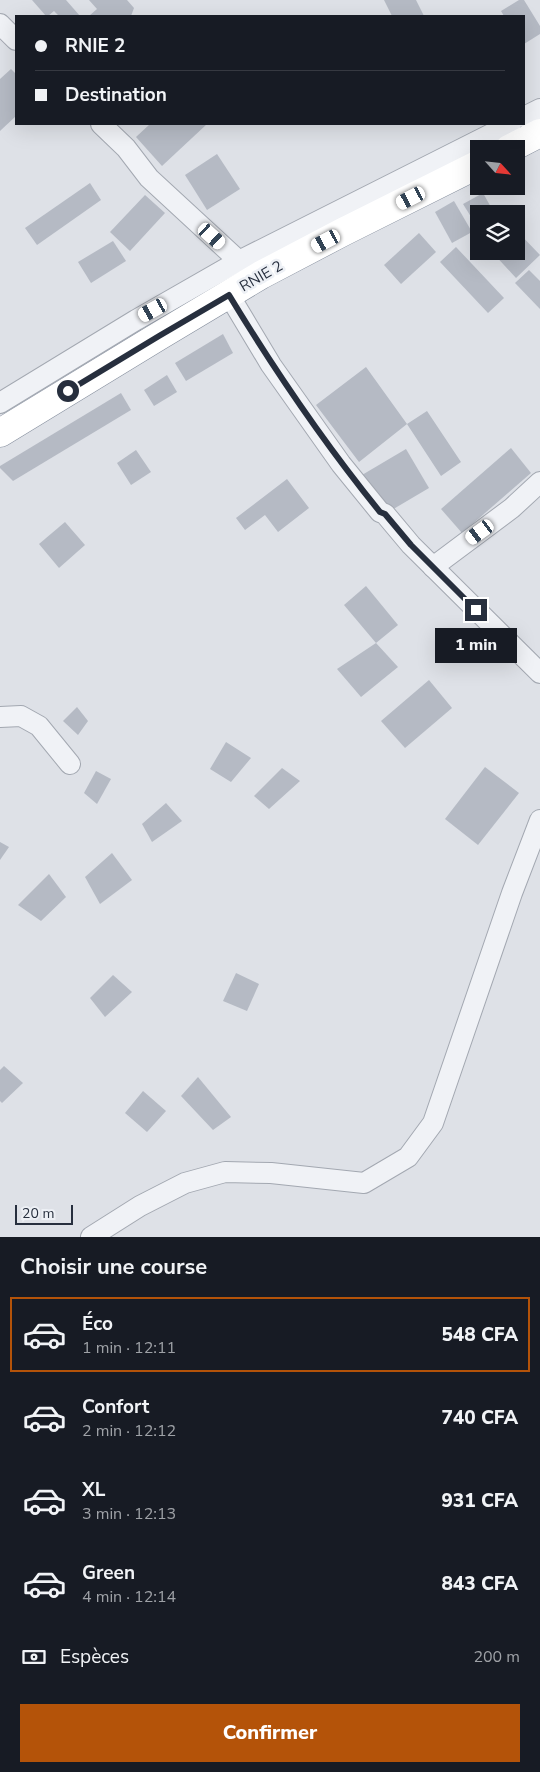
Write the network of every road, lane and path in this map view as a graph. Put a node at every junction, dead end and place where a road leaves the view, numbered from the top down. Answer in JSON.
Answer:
{"nodes":[{"id":1,"x":0,"y":24,"type":"edge"},
{"id":2,"x":15,"y":39,"type":"edge"},
{"id":3,"x":540,"y":109,"type":"edge"},
{"id":4,"x":525,"y":116,"type":"edge"},
{"id":5,"x":102,"y":125,"type":"edge"},
{"id":6,"x":509,"y":125,"type":"edge"},
{"id":7,"x":540,"y":133,"type":"edge"},
{"id":8,"x":525,"y":141,"type":"edge"},
{"id":9,"x":470,"y":168,"type":"edge"},
{"id":10,"x":250,"y":268,"type":"junction"},
{"id":11,"x":229,"y":295,"type":"junction"},
{"id":12,"x":0,"y":403,"type":"edge"},
{"id":13,"x":0,"y":433,"type":"edge"},
{"id":14,"x":540,"y":482,"type":"edge"},
{"id":15,"x":433,"y":567,"type":"junction"},
{"id":16,"x":537,"y":665,"type":"edge"},
{"id":17,"x":0,"y":717,"type":"edge"},
{"id":18,"x":70,"y":764,"type":"dead end"},
{"id":19,"x":540,"y":820,"type":"edge"},
{"id":20,"x":91,"y":1237,"type":"edge"}],
"edges":[{"from":1,"to":2,"type":"street"},
{"from":3,"to":4,"type":"street"},
{"from":5,"to":10,"type":"street"},
{"from":6,"to":10,"type":"street"},
{"from":7,"to":8,"type":"highway"},
{"from":9,"to":10,"type":"highway","name":"RNIE 2","number":"RNIE 2"},
{"from":10,"to":11,"type":"highway","name":"RNIE 2","number":"RNIE 2"},
{"from":10,"to":12,"type":"street"},
{"from":11,"to":13,"type":"highway","name":"RNIE 2","number":"RNIE 2"},
{"from":11,"to":15,"type":"street"},
{"from":14,"to":15,"type":"street"},
{"from":15,"to":16,"type":"street"},
{"from":17,"to":18,"type":"street"},
{"from":19,"to":20,"type":"street"}]}
